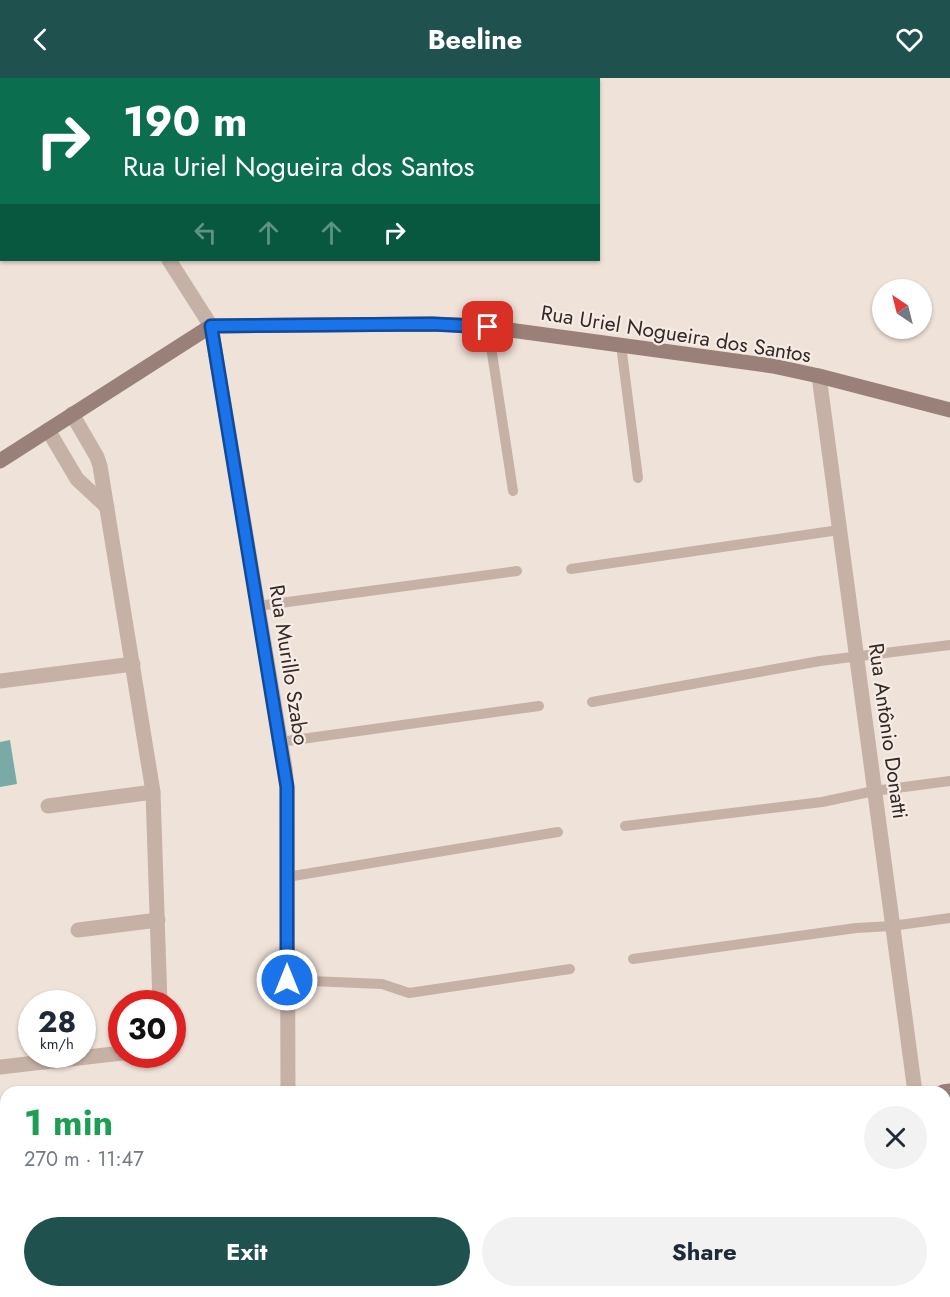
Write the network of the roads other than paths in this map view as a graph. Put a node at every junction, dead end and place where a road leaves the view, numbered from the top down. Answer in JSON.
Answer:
{"nodes":[{"id":1,"x":169,"y":261,"type":"edge"},
{"id":2,"x":211,"y":326,"type":"junction"},
{"id":3,"x":488,"y":327,"type":"junction"},
{"id":4,"x":621,"y":345,"type":"junction"},
{"id":5,"x":819,"y":376,"type":"junction"},
{"id":6,"x":950,"y":410,"type":"edge"},
{"id":7,"x":72,"y":414,"type":"junction"},
{"id":8,"x":48,"y":430,"type":"junction"},
{"id":9,"x":0,"y":461,"type":"edge"},
{"id":10,"x":638,"y":478,"type":"dead end"},
{"id":11,"x":513,"y":491,"type":"dead end"},
{"id":12,"x":107,"y":507,"type":"junction"},
{"id":13,"x":839,"y":530,"type":"junction"},
{"id":14,"x":570,"y":569,"type":"dead end"},
{"id":15,"x":517,"y":571,"type":"dead end"},
{"id":16,"x":258,"y":606,"type":"junction"},
{"id":17,"x":950,"y":645,"type":"edge"},
{"id":18,"x":856,"y":656,"type":"junction"},
{"id":19,"x":133,"y":664,"type":"junction"},
{"id":20,"x":0,"y":681,"type":"edge"},
{"id":21,"x":592,"y":702,"type":"dead end"},
{"id":22,"x":539,"y":706,"type":"dead end"},
{"id":23,"x":280,"y":742,"type":"junction"},
{"id":24,"x":950,"y":781,"type":"edge"},
{"id":25,"x":874,"y":791,"type":"junction"},
{"id":26,"x":153,"y":792,"type":"junction"},
{"id":27,"x":48,"y":806,"type":"dead end"},
{"id":28,"x":624,"y":826,"type":"dead end"},
{"id":29,"x":558,"y":832,"type":"dead end"},
{"id":30,"x":287,"y":877,"type":"junction"},
{"id":31,"x":950,"y":918,"type":"edge"},
{"id":32,"x":158,"y":920,"type":"junction"},
{"id":33,"x":892,"y":926,"type":"junction"},
{"id":34,"x":78,"y":930,"type":"dead end"},
{"id":35,"x":633,"y":959,"type":"dead end"},
{"id":36,"x":570,"y":969,"type":"dead end"},
{"id":37,"x":287,"y":980,"type":"junction"},
{"id":38,"x":160,"y":990,"type":"edge"},
{"id":39,"x":108,"y":1055,"type":"edge"},
{"id":40,"x":0,"y":1068,"type":"edge"},
{"id":41,"x":288,"y":1086,"type":"edge"},
{"id":42,"x":914,"y":1086,"type":"edge"}],
"edges":[{"from":1,"to":2,"type":"street","name":"Rua Murillo Szabo"},
{"from":2,"to":3,"type":"street","name":"Rua Uriel Nogueira dos Santos"},
{"from":2,"to":7,"type":"street"},
{"from":2,"to":16,"type":"street","name":"Rua Murillo Szabo"},
{"from":3,"to":4,"type":"street","name":"Rua Uriel Nogueira dos Santos"},
{"from":3,"to":11,"type":"lane"},
{"from":4,"to":5,"type":"street","name":"Rua Uriel Nogueira dos Santos"},
{"from":4,"to":10,"type":"lane"},
{"from":5,"to":6,"type":"street","name":"Rua Uriel Nogueira dos Santos"},
{"from":5,"to":13,"type":"street","name":"Rua Antônio Donatti"},
{"from":7,"to":8,"type":"street"},
{"from":7,"to":12,"type":"street"},
{"from":8,"to":9,"type":"street"},
{"from":8,"to":12,"type":"street"},
{"from":12,"to":19,"type":"street"},
{"from":13,"to":14,"type":"lane"},
{"from":13,"to":18,"type":"street","name":"Rua Antônio Donatti"},
{"from":15,"to":16,"type":"lane"},
{"from":16,"to":23,"type":"street","name":"Rua Murillo Szabo"},
{"from":17,"to":18,"type":"lane"},
{"from":18,"to":21,"type":"lane"},
{"from":18,"to":25,"type":"street","name":"Rua Antônio Donatti"},
{"from":19,"to":20,"type":"street"},
{"from":19,"to":26,"type":"street"},
{"from":22,"to":23,"type":"lane"},
{"from":23,"to":30,"type":"street","name":"Rua Murillo Szabo"},
{"from":24,"to":25,"type":"lane"},
{"from":25,"to":28,"type":"lane"},
{"from":25,"to":33,"type":"street","name":"Rua Antônio Donatti"},
{"from":26,"to":27,"type":"street"},
{"from":26,"to":32,"type":"street"},
{"from":29,"to":30,"type":"lane"},
{"from":30,"to":37,"type":"street","name":"Rua Murillo Szabo"},
{"from":31,"to":33,"type":"lane"},
{"from":32,"to":34,"type":"street"},
{"from":32,"to":38,"type":"street"},
{"from":33,"to":35,"type":"lane"},
{"from":33,"to":42,"type":"street","name":"Rua Antônio Donatti"},
{"from":36,"to":37,"type":"lane"},
{"from":37,"to":41,"type":"street","name":"Rua Murillo Szabo"},
{"from":39,"to":40,"type":"street"}]}
